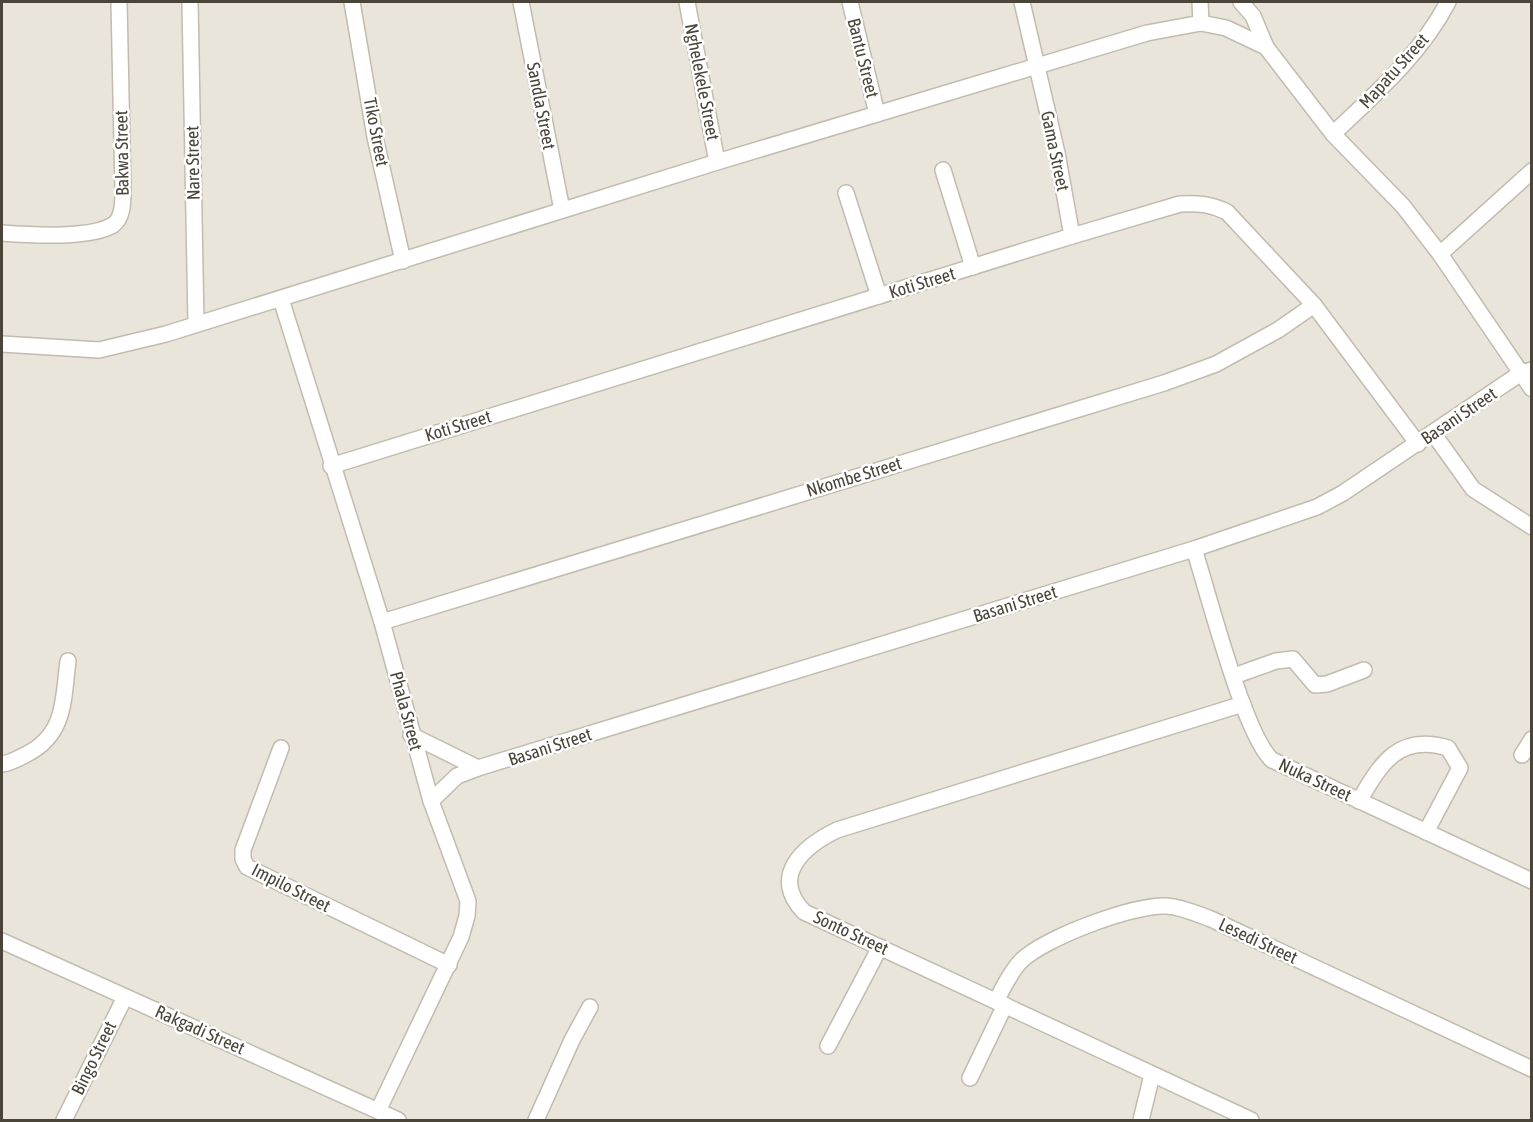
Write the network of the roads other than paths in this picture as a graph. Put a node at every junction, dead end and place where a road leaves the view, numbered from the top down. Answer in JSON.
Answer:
{"nodes":[{"id":1,"x":119,"y":2,"type":"edge"},
{"id":2,"x":190,"y":2,"type":"edge"},
{"id":3,"x":352,"y":2,"type":"edge"},
{"id":4,"x":521,"y":2,"type":"edge"},
{"id":5,"x":687,"y":2,"type":"edge"},
{"id":6,"x":850,"y":2,"type":"edge"},
{"id":7,"x":1022,"y":2,"type":"edge"},
{"id":8,"x":1200,"y":2,"type":"edge"},
{"id":9,"x":1241,"y":2,"type":"edge"},
{"id":10,"x":1448,"y":2,"type":"edge"},
{"id":11,"x":1201,"y":23,"type":"junction"},
{"id":12,"x":1266,"y":46,"type":"junction"},
{"id":13,"x":1035,"y":67,"type":"junction"},
{"id":14,"x":877,"y":114,"type":"junction"},
{"id":15,"x":1334,"y":134,"type":"junction"},
{"id":16,"x":717,"y":162,"type":"junction"},
{"id":17,"x":943,"y":170,"type":"dead end"},
{"id":18,"x":1532,"y":171,"type":"edge"},
{"id":19,"x":846,"y":193,"type":"dead end"},
{"id":20,"x":562,"y":210,"type":"junction"},
{"id":21,"x":2,"y":233,"type":"edge"},
{"id":22,"x":1072,"y":236,"type":"junction"},
{"id":23,"x":1440,"y":254,"type":"junction"},
{"id":24,"x":403,"y":261,"type":"junction"},
{"id":25,"x":973,"y":267,"type":"junction"},
{"id":26,"x":879,"y":296,"type":"junction"},
{"id":27,"x":281,"y":299,"type":"junction"},
{"id":28,"x":1314,"y":305,"type":"junction"},
{"id":29,"x":196,"y":324,"type":"junction"},
{"id":30,"x":2,"y":344,"type":"edge"},
{"id":31,"x":1526,"y":371,"type":"edge"},
{"id":32,"x":1532,"y":389,"type":"edge"},
{"id":33,"x":1433,"y":433,"type":"junction"},
{"id":34,"x":1418,"y":444,"type":"junction"},
{"id":35,"x":331,"y":466,"type":"junction"},
{"id":36,"x":1532,"y":527,"type":"edge"},
{"id":37,"x":1194,"y":549,"type":"junction"},
{"id":38,"x":382,"y":622,"type":"junction"},
{"id":39,"x":68,"y":661,"type":"dead end"},
{"id":40,"x":1364,"y":670,"type":"dead end"},
{"id":41,"x":1234,"y":676,"type":"junction"},
{"id":42,"x":1243,"y":704,"type":"junction"},
{"id":43,"x":411,"y":735,"type":"junction"},
{"id":44,"x":1532,"y":739,"type":"edge"},
{"id":45,"x":281,"y":748,"type":"dead end"},
{"id":46,"x":1522,"y":755,"type":"dead end"},
{"id":47,"x":2,"y":764,"type":"edge"},
{"id":48,"x":478,"y":768,"type":"junction"},
{"id":49,"x":431,"y":801,"type":"junction"},
{"id":50,"x":1359,"y":801,"type":"junction"},
{"id":51,"x":1426,"y":832,"type":"junction"},
{"id":52,"x":1532,"y":880,"type":"edge"},
{"id":53,"x":2,"y":941,"type":"edge"},
{"id":54,"x":880,"y":947,"type":"junction"},
{"id":55,"x":449,"y":965,"type":"junction"},
{"id":56,"x":125,"y":997,"type":"junction"},
{"id":57,"x":1000,"y":1003,"type":"junction"},
{"id":58,"x":590,"y":1006,"type":"dead end"},
{"id":59,"x":828,"y":1046,"type":"dead end"},
{"id":60,"x":1532,"y":1070,"type":"edge"},
{"id":61,"x":1152,"y":1075,"type":"junction"},
{"id":62,"x":970,"y":1078,"type":"dead end"},
{"id":63,"x":378,"y":1111,"type":"junction"},
{"id":64,"x":64,"y":1120,"type":"edge"},
{"id":65,"x":398,"y":1120,"type":"edge"},
{"id":66,"x":536,"y":1120,"type":"edge"},
{"id":67,"x":1141,"y":1120,"type":"edge"},
{"id":68,"x":1251,"y":1120,"type":"edge"}],
"edges":[{"from":1,"to":21,"type":"street","name":"Bakwa Street"},
{"from":2,"to":29,"type":"street","name":"Nare Street"},
{"from":3,"to":24,"type":"street","name":"Tiko Street"},
{"from":4,"to":20,"type":"street","name":"Sandla Street"},
{"from":5,"to":16,"type":"street","name":"Nghelekele Street"},
{"from":6,"to":14,"type":"street","name":"Bantu Street"},
{"from":7,"to":13,"type":"street","name":"Gama Street"},
{"from":8,"to":11,"type":"street"},
{"from":9,"to":12,"type":"street"},
{"from":10,"to":15,"type":"street","name":"Mapatu Street"},
{"from":11,"to":12,"type":"street"},
{"from":11,"to":13,"type":"street"},
{"from":12,"to":15,"type":"street"},
{"from":13,"to":14,"type":"street"},
{"from":13,"to":22,"type":"street","name":"Gama Street"},
{"from":14,"to":16,"type":"street"},
{"from":15,"to":23,"type":"street"},
{"from":16,"to":20,"type":"street"},
{"from":17,"to":25,"type":"street"},
{"from":18,"to":23,"type":"street"},
{"from":19,"to":26,"type":"street"},
{"from":20,"to":24,"type":"street"},
{"from":22,"to":25,"type":"street","name":"Koti Street"},
{"from":22,"to":28,"type":"street","name":"Koti Street"},
{"from":23,"to":31,"type":"street"},
{"from":24,"to":27,"type":"street"},
{"from":25,"to":26,"type":"street","name":"Koti Street"},
{"from":26,"to":35,"type":"street","name":"Koti Street"},
{"from":27,"to":29,"type":"street"},
{"from":27,"to":35,"type":"street","name":"Phala Street"},
{"from":28,"to":34,"type":"street","name":"Koti Street"},
{"from":28,"to":38,"type":"street","name":"Nkombe Street"},
{"from":29,"to":30,"type":"street"},
{"from":31,"to":32,"type":"street"},
{"from":31,"to":33,"type":"street","name":"Basani Street"},
{"from":33,"to":34,"type":"street","name":"Basani Street"},
{"from":33,"to":36,"type":"street"},
{"from":34,"to":37,"type":"street","name":"Basani Street"},
{"from":35,"to":38,"type":"street","name":"Phala Street"},
{"from":37,"to":41,"type":"street","name":"Nuka Street"},
{"from":37,"to":48,"type":"street","name":"Basani Street"},
{"from":38,"to":43,"type":"street","name":"Phala Street"},
{"from":39,"to":47,"type":"street"},
{"from":40,"to":41,"type":"street"},
{"from":41,"to":42,"type":"street","name":"Nuka Street"},
{"from":42,"to":50,"type":"street","name":"Nuka Street"},
{"from":42,"to":54,"type":"street","name":"Sonto Street"},
{"from":43,"to":48,"type":"street"},
{"from":43,"to":49,"type":"street","name":"Phala Street"},
{"from":44,"to":46,"type":"street"},
{"from":45,"to":55,"type":"street","name":"Impilo Street"},
{"from":48,"to":49,"type":"street","name":"Basani Street"},
{"from":49,"to":55,"type":"street","name":"Phala Street"},
{"from":50,"to":51,"type":"street","name":"Nuka Street"},
{"from":50,"to":51,"type":"street"},
{"from":51,"to":52,"type":"street","name":"Nuka Street"},
{"from":53,"to":56,"type":"street","name":"Rakgadi Street"},
{"from":54,"to":57,"type":"street","name":"Sonto Street"},
{"from":54,"to":59,"type":"street"},
{"from":55,"to":63,"type":"street","name":"Phala Street"},
{"from":56,"to":63,"type":"street","name":"Rakgadi Street"},
{"from":56,"to":64,"type":"street","name":"Bingo Street"},
{"from":57,"to":60,"type":"street","name":"Lesedi Street"},
{"from":57,"to":61,"type":"street","name":"Sonto Street"},
{"from":57,"to":62,"type":"street","name":"Lesedi Street"},
{"from":58,"to":66,"type":"street"},
{"from":61,"to":67,"type":"street"},
{"from":61,"to":68,"type":"street","name":"Sonto Street"},
{"from":63,"to":65,"type":"street","name":"Rakgadi Street"}]}
